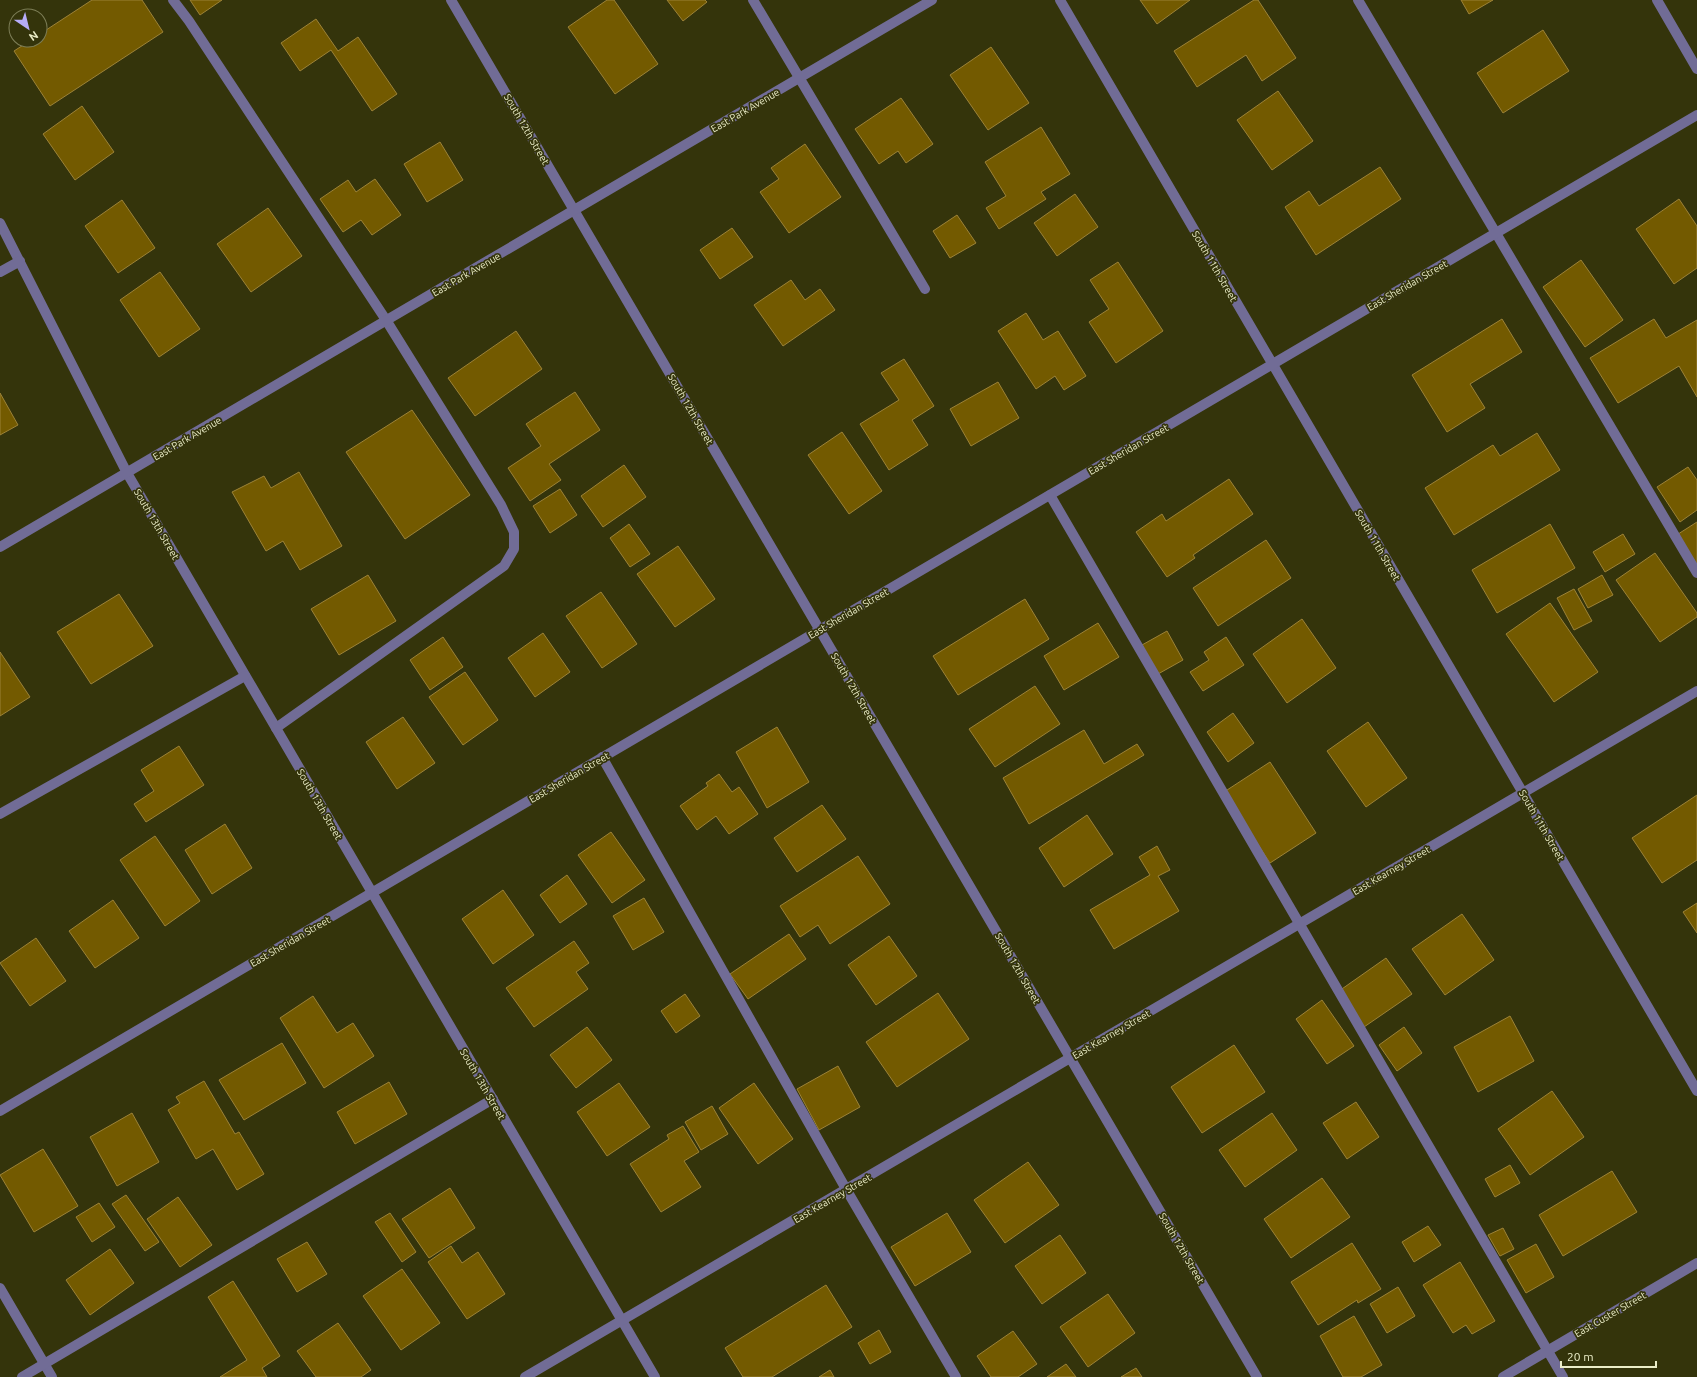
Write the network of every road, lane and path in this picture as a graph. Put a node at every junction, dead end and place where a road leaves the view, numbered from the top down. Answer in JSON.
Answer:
{"nodes":[{"id":1,"x":173,"y":0,"type":"edge"},
{"id":2,"x":451,"y":0,"type":"edge"},
{"id":3,"x":753,"y":0,"type":"edge"},
{"id":4,"x":932,"y":0,"type":"edge"},
{"id":5,"x":1060,"y":0,"type":"edge"},
{"id":6,"x":1358,"y":0,"type":"edge"},
{"id":7,"x":1656,"y":0,"type":"edge"},
{"id":8,"x":1697,"y":69,"type":"edge"},
{"id":9,"x":799,"y":78,"type":"junction"},
{"id":10,"x":1697,"y":115,"type":"edge"},
{"id":11,"x":574,"y":210,"type":"junction"},
{"id":12,"x":0,"y":223,"type":"edge"},
{"id":13,"x":1496,"y":233,"type":"junction"},
{"id":14,"x":20,"y":261,"type":"junction"},
{"id":15,"x":0,"y":272,"type":"edge"},
{"id":16,"x":925,"y":289,"type":"dead end"},
{"id":17,"x":386,"y":320,"type":"junction"},
{"id":18,"x":1272,"y":364,"type":"junction"},
{"id":19,"x":127,"y":473,"type":"junction"},
{"id":20,"x":1050,"y":495,"type":"junction"},
{"id":21,"x":0,"y":547,"type":"edge"},
{"id":22,"x":1697,"y":573,"type":"edge"},
{"id":23,"x":820,"y":630,"type":"junction"},
{"id":24,"x":245,"y":676,"type":"junction"},
{"id":25,"x":1697,"y":691,"type":"edge"},
{"id":26,"x":276,"y":728,"type":"junction"},
{"id":27,"x":602,"y":757,"type":"junction"},
{"id":28,"x":1523,"y":792,"type":"junction"},
{"id":29,"x":0,"y":814,"type":"edge"},
{"id":30,"x":372,"y":893,"type":"junction"},
{"id":31,"x":1299,"y":924,"type":"junction"},
{"id":32,"x":1070,"y":1058,"type":"junction"},
{"id":33,"x":1697,"y":1090,"type":"edge"},
{"id":34,"x":493,"y":1100,"type":"junction"},
{"id":35,"x":0,"y":1111,"type":"edge"},
{"id":36,"x":846,"y":1189,"type":"junction"},
{"id":37,"x":1697,"y":1263,"type":"edge"},
{"id":38,"x":0,"y":1288,"type":"edge"},
{"id":39,"x":622,"y":1320,"type":"junction"},
{"id":40,"x":1548,"y":1351,"type":"junction"},
{"id":41,"x":45,"y":1364,"type":"junction"},
{"id":42,"x":22,"y":1377,"type":"edge"},
{"id":43,"x":52,"y":1377,"type":"edge"},
{"id":44,"x":525,"y":1377,"type":"edge"},
{"id":45,"x":655,"y":1377,"type":"edge"},
{"id":46,"x":956,"y":1377,"type":"edge"},
{"id":47,"x":1257,"y":1377,"type":"edge"},
{"id":48,"x":1503,"y":1377,"type":"edge"},
{"id":49,"x":1563,"y":1377,"type":"edge"}],
"edges":[{"from":1,"to":17,"type":"street"},
{"from":2,"to":11,"type":"street","name":"South 12th Street"},
{"from":3,"to":9,"type":"street"},
{"from":4,"to":9,"type":"street","name":"East Park Avenue"},
{"from":5,"to":18,"type":"street","name":"South 11th Street"},
{"from":6,"to":13,"type":"street"},
{"from":7,"to":8,"type":"street"},
{"from":9,"to":11,"type":"street","name":"East Park Avenue"},
{"from":9,"to":16,"type":"street"},
{"from":10,"to":13,"type":"street","name":"East Sheridan Street"},
{"from":11,"to":17,"type":"street","name":"East Park Avenue"},
{"from":11,"to":23,"type":"street","name":"South 12th Street"},
{"from":12,"to":14,"type":"street","name":"South 13th Street"},
{"from":13,"to":18,"type":"street","name":"East Sheridan Street"},
{"from":13,"to":22,"type":"street"},
{"from":14,"to":15,"type":"street"},
{"from":14,"to":19,"type":"street","name":"South 13th Street"},
{"from":17,"to":19,"type":"street","name":"East Park Avenue"},
{"from":17,"to":26,"type":"street"},
{"from":18,"to":20,"type":"street","name":"East Sheridan Street"},
{"from":18,"to":28,"type":"street","name":"South 11th Street"},
{"from":19,"to":21,"type":"street","name":"East Park Avenue"},
{"from":19,"to":24,"type":"street","name":"South 13th Street"},
{"from":20,"to":23,"type":"street","name":"East Sheridan Street"},
{"from":20,"to":31,"type":"street"},
{"from":23,"to":27,"type":"street","name":"East Sheridan Street"},
{"from":23,"to":32,"type":"street","name":"South 12th Street"},
{"from":24,"to":26,"type":"street","name":"South 13th Street"},
{"from":24,"to":29,"type":"street"},
{"from":25,"to":28,"type":"street","name":"East Kearney Street"},
{"from":26,"to":30,"type":"street","name":"South 13th Street"},
{"from":27,"to":30,"type":"street","name":"East Sheridan Street"},
{"from":27,"to":36,"type":"street"},
{"from":28,"to":31,"type":"street","name":"East Kearney Street"},
{"from":28,"to":33,"type":"street","name":"South 11th Street"},
{"from":30,"to":34,"type":"street","name":"South 13th Street"},
{"from":30,"to":35,"type":"street","name":"East Sheridan Street"},
{"from":31,"to":32,"type":"street","name":"East Kearney Street"},
{"from":31,"to":40,"type":"street"},
{"from":32,"to":36,"type":"street","name":"East Kearney Street"},
{"from":32,"to":47,"type":"street","name":"South 12th Street"},
{"from":34,"to":39,"type":"street","name":"South 13th Street"},
{"from":34,"to":41,"type":"street"},
{"from":36,"to":39,"type":"street","name":"East Kearney Street"},
{"from":36,"to":46,"type":"street"},
{"from":37,"to":40,"type":"street","name":"East Custer Street"},
{"from":38,"to":41,"type":"street"},
{"from":39,"to":44,"type":"street","name":"East Kearney Street"},
{"from":39,"to":45,"type":"street","name":"South 13th Street"},
{"from":40,"to":48,"type":"street","name":"East Custer Street"},
{"from":40,"to":49,"type":"street"},
{"from":41,"to":42,"type":"street"},
{"from":41,"to":43,"type":"street"}]}
